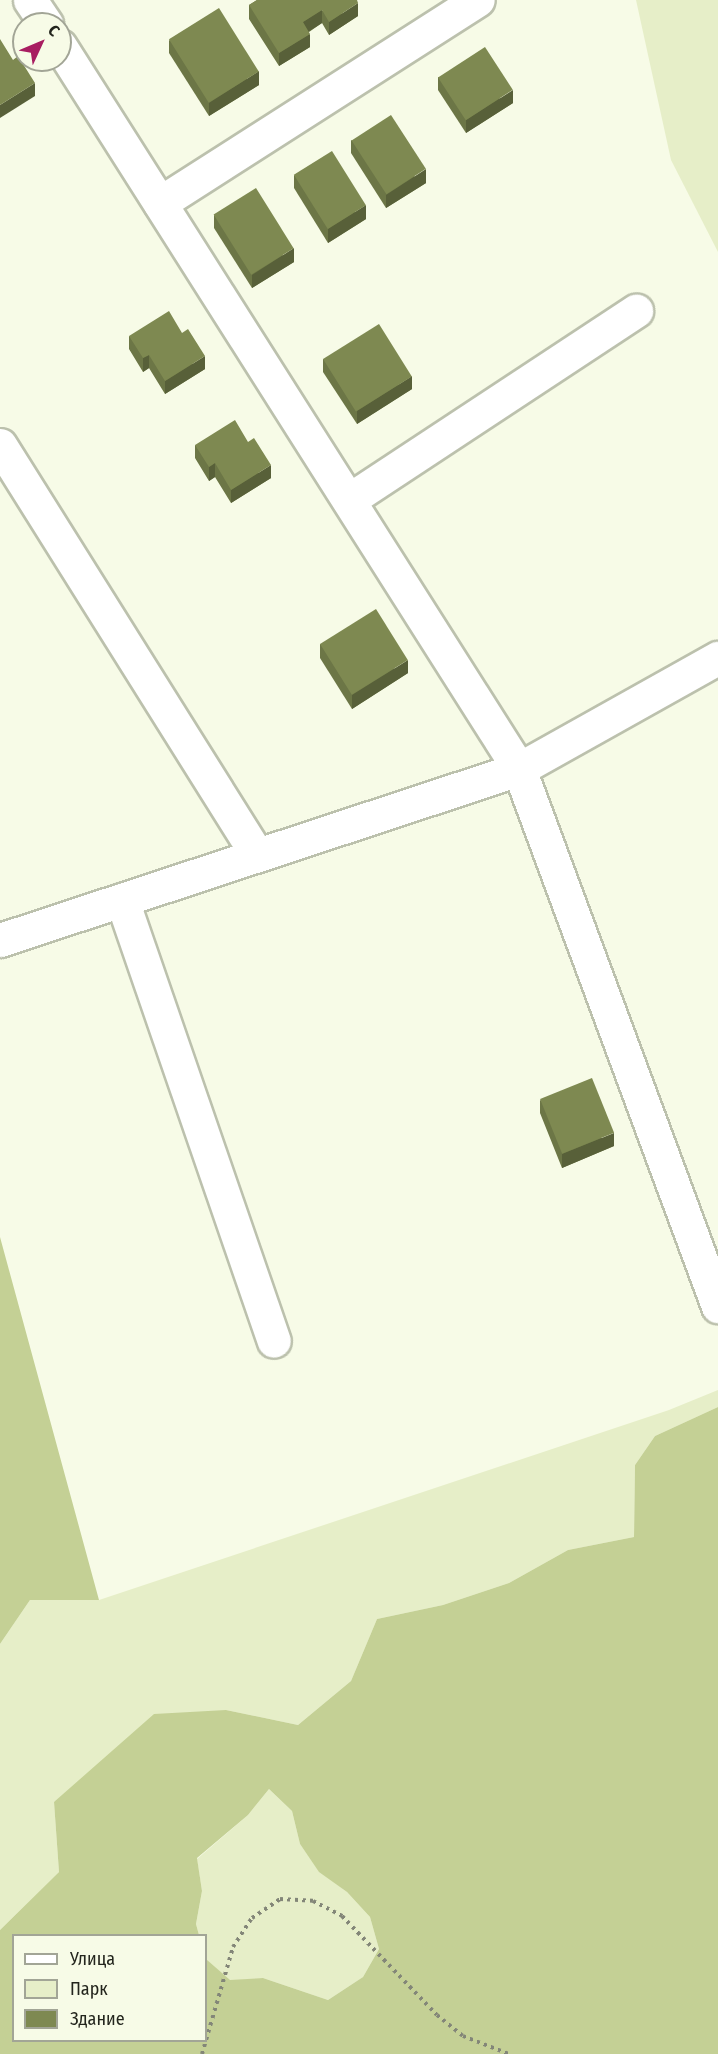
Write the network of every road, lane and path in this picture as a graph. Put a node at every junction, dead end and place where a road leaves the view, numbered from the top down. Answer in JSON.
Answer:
{"nodes":[{"id":1,"x":478,"y":0,"type":"edge"},
{"id":2,"x":72,"y":65,"type":"edge"},
{"id":3,"x":160,"y":203,"type":"junction"},
{"id":4,"x":636,"y":311,"type":"dead end"},
{"id":5,"x":0,"y":445,"type":"edge"},
{"id":6,"x":349,"y":501,"type":"junction"},
{"id":7,"x":718,"y":658,"type":"edge"},
{"id":8,"x":519,"y":768,"type":"junction"},
{"id":9,"x":257,"y":855,"type":"junction"},
{"id":10,"x":122,"y":900,"type":"junction"},
{"id":11,"x":0,"y":940,"type":"edge"},
{"id":12,"x":718,"y":1306,"type":"edge"},
{"id":13,"x":274,"y":1341,"type":"dead end"},
{"id":14,"x":207,"y":2037,"type":"edge"},
{"id":15,"x":509,"y":2054,"type":"edge"}],
"edges":[{"from":1,"to":3,"type":"street"},
{"from":2,"to":3,"type":"street"},
{"from":3,"to":6,"type":"street"},
{"from":4,"to":6,"type":"street"},
{"from":5,"to":9,"type":"street"},
{"from":6,"to":8,"type":"street"},
{"from":7,"to":8,"type":"street"},
{"from":8,"to":9,"type":"street"},
{"from":8,"to":12,"type":"street"},
{"from":9,"to":10,"type":"street"},
{"from":10,"to":11,"type":"street"},
{"from":10,"to":13,"type":"street"},
{"from":14,"to":15,"type":"path"}]}
